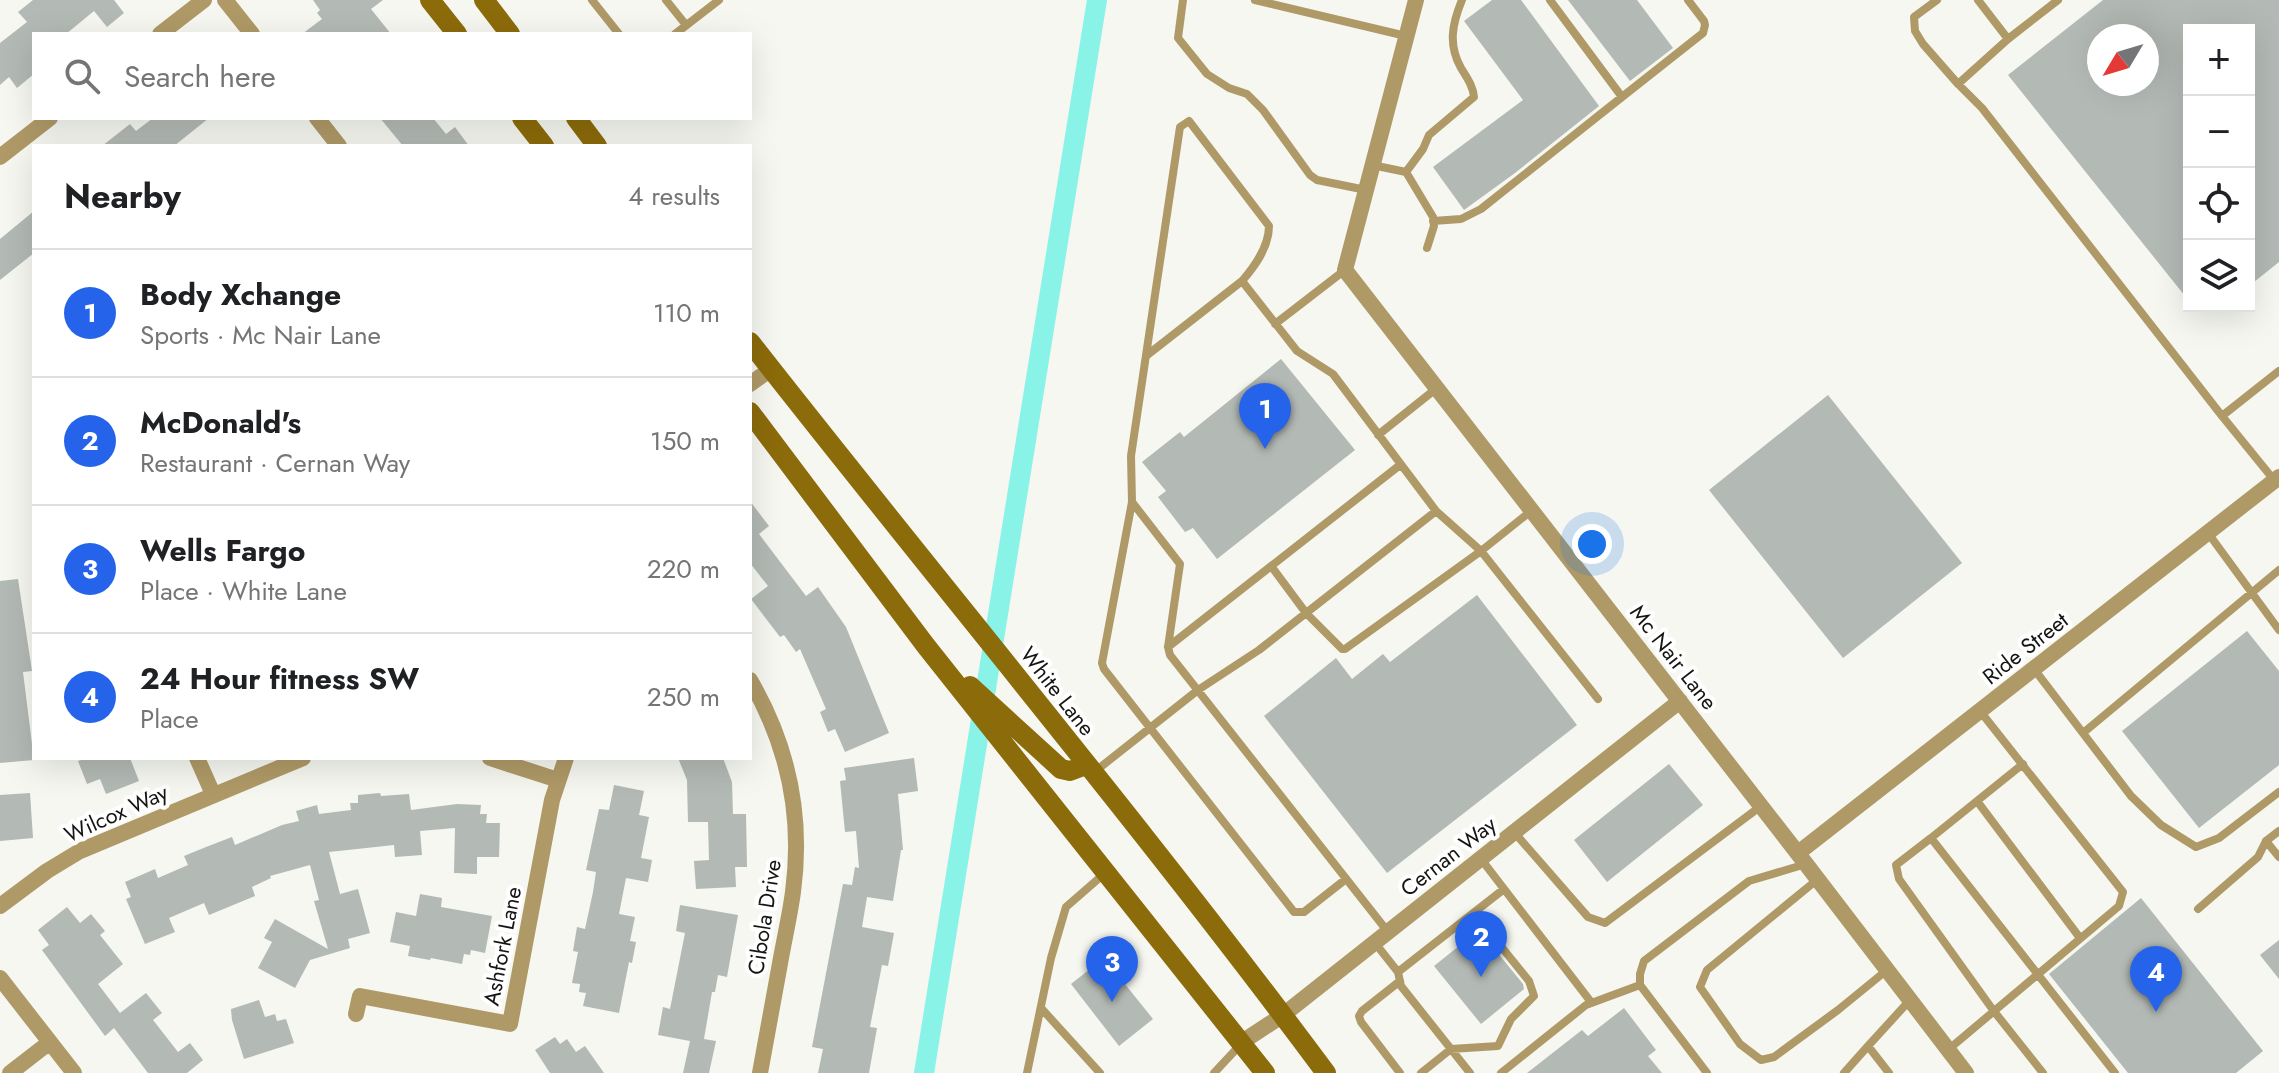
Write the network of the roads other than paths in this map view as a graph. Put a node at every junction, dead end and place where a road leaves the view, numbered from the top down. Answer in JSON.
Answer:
{"nodes":[{"id":1,"x":204,"y":0,"type":"edge"},
{"id":2,"x":225,"y":0,"type":"edge"},
{"id":3,"x":484,"y":0,"type":"edge"},
{"id":4,"x":592,"y":0,"type":"edge"},
{"id":5,"x":666,"y":0,"type":"edge"},
{"id":6,"x":719,"y":0,"type":"edge"},
{"id":7,"x":1183,"y":0,"type":"edge"},
{"id":8,"x":1255,"y":0,"type":"edge"},
{"id":9,"x":1416,"y":0,"type":"edge"},
{"id":10,"x":1462,"y":0,"type":"edge"},
{"id":11,"x":1550,"y":0,"type":"edge"},
{"id":12,"x":1688,"y":0,"type":"edge"},
{"id":13,"x":1937,"y":0,"type":"edge"},
{"id":14,"x":1978,"y":0,"type":"edge"},
{"id":15,"x":2058,"y":0,"type":"edge"},
{"id":16,"x":435,"y":6,"type":"edge"},
{"id":17,"x":686,"y":25,"type":"junction"},
{"id":18,"x":163,"y":32,"type":"edge"},
{"id":19,"x":250,"y":32,"type":"edge"},
{"id":20,"x":455,"y":32,"type":"edge"},
{"id":21,"x":462,"y":32,"type":"edge"},
{"id":22,"x":508,"y":32,"type":"edge"},
{"id":23,"x":617,"y":32,"type":"edge"},
{"id":24,"x":677,"y":32,"type":"edge"},
{"id":25,"x":1407,"y":36,"type":"junction"},
{"id":26,"x":2008,"y":39,"type":"junction"},
{"id":27,"x":1958,"y":84,"type":"junction"},
{"id":28,"x":1622,"y":97,"type":"junction"},
{"id":29,"x":47,"y":120,"type":"edge"},
{"id":30,"x":319,"y":120,"type":"edge"},
{"id":31,"x":524,"y":120,"type":"edge"},
{"id":32,"x":578,"y":120,"type":"edge"},
{"id":33,"x":337,"y":144,"type":"edge"},
{"id":34,"x":542,"y":144,"type":"edge"},
{"id":35,"x":596,"y":144,"type":"edge"},
{"id":36,"x":0,"y":157,"type":"edge"},
{"id":37,"x":1372,"y":165,"type":"junction"},
{"id":38,"x":1406,"y":172,"type":"junction"},
{"id":39,"x":1366,"y":190,"type":"junction"},
{"id":40,"x":1433,"y":221,"type":"junction"},
{"id":41,"x":1427,"y":248,"type":"dead end"},
{"id":42,"x":1345,"y":270,"type":"junction"},
{"id":43,"x":1242,"y":281,"type":"junction"},
{"id":44,"x":1275,"y":324,"type":"junction"},
{"id":45,"x":752,"y":345,"type":"edge"},
{"id":46,"x":1146,"y":356,"type":"junction"},
{"id":47,"x":771,"y":369,"type":"junction"},
{"id":48,"x":2279,"y":371,"type":"edge"},
{"id":49,"x":752,"y":383,"type":"edge"},
{"id":50,"x":1437,"y":388,"type":"junction"},
{"id":51,"x":752,"y":415,"type":"edge"},
{"id":52,"x":2222,"y":416,"type":"junction"},
{"id":53,"x":1378,"y":435,"type":"junction"},
{"id":54,"x":1400,"y":465,"type":"junction"},
{"id":55,"x":2277,"y":479,"type":"edge"},
{"id":56,"x":1132,"y":502,"type":"junction"},
{"id":57,"x":1532,"y":510,"type":"junction"},
{"id":58,"x":1436,"y":511,"type":"junction"},
{"id":59,"x":2208,"y":533,"type":"junction"},
{"id":60,"x":1481,"y":551,"type":"junction"},
{"id":61,"x":1271,"y":566,"type":"junction"},
{"id":62,"x":2279,"y":570,"type":"edge"},
{"id":63,"x":2251,"y":592,"type":"junction"},
{"id":64,"x":1306,"y":613,"type":"junction"},
{"id":65,"x":2279,"y":630,"type":"edge"},
{"id":66,"x":926,"y":646,"type":"junction"},
{"id":67,"x":1168,"y":647,"type":"junction"},
{"id":68,"x":2034,"y":669,"type":"junction"},
{"id":69,"x":752,"y":683,"type":"edge"},
{"id":70,"x":1198,"y":690,"type":"junction"},
{"id":71,"x":1598,"y":699,"type":"dead end"},
{"id":72,"x":1680,"y":701,"type":"junction"},
{"id":73,"x":1980,"y":711,"type":"junction"},
{"id":74,"x":1151,"y":727,"type":"junction"},
{"id":75,"x":2083,"y":733,"type":"junction"},
{"id":76,"x":198,"y":760,"type":"edge"},
{"id":77,"x":298,"y":760,"type":"edge"},
{"id":78,"x":496,"y":760,"type":"edge"},
{"id":79,"x":565,"y":760,"type":"edge"},
{"id":80,"x":2023,"y":764,"type":"junction"},
{"id":81,"x":1089,"y":770,"type":"junction"},
{"id":82,"x":558,"y":780,"type":"junction"},
{"id":83,"x":2279,"y":792,"type":"edge"},
{"id":84,"x":213,"y":794,"type":"junction"},
{"id":85,"x":1977,"y":801,"type":"junction"},
{"id":86,"x":1761,"y":806,"type":"junction"},
{"id":87,"x":2279,"y":831,"type":"edge"},
{"id":88,"x":1514,"y":832,"type":"junction"},
{"id":89,"x":1931,"y":838,"type":"junction"},
{"id":90,"x":2266,"y":841,"type":"junction"},
{"id":91,"x":2279,"y":857,"type":"edge"},
{"id":92,"x":1481,"y":859,"type":"junction"},
{"id":93,"x":1802,"y":859,"type":"junction"},
{"id":94,"x":1105,"y":872,"type":"junction"},
{"id":95,"x":1346,"y":879,"type":"junction"},
{"id":96,"x":1818,"y":879,"type":"junction"},
{"id":97,"x":1504,"y":889,"type":"junction"},
{"id":98,"x":0,"y":906,"type":"edge"},
{"id":99,"x":2198,"y":909,"type":"dead end"},
{"id":100,"x":1474,"y":913,"type":"junction"},
{"id":101,"x":1382,"y":937,"type":"junction"},
{"id":102,"x":2080,"y":938,"type":"junction"},
{"id":103,"x":1887,"y":970,"type":"junction"},
{"id":104,"x":2038,"y":973,"type":"junction"},
{"id":105,"x":1399,"y":977,"type":"junction"},
{"id":106,"x":0,"y":978,"type":"edge"},
{"id":107,"x":1640,"y":985,"type":"junction"},
{"id":108,"x":1910,"y":1000,"type":"junction"},
{"id":109,"x":1591,"y":1002,"type":"junction"},
{"id":110,"x":1041,"y":1008,"type":"junction"},
{"id":111,"x":1993,"y":1010,"type":"junction"},
{"id":112,"x":356,"y":1014,"type":"dead end"},
{"id":113,"x":1283,"y":1015,"type":"junction"},
{"id":114,"x":50,"y":1042,"type":"junction"},
{"id":115,"x":1242,"y":1042,"type":"junction"},
{"id":116,"x":1868,"y":1046,"type":"junction"},
{"id":117,"x":1451,"y":1049,"type":"junction"},
{"id":118,"x":1948,"y":1050,"type":"junction"},
{"id":119,"x":10,"y":1073,"type":"edge"},
{"id":120,"x":74,"y":1073,"type":"edge"},
{"id":121,"x":760,"y":1073,"type":"edge"},
{"id":122,"x":1027,"y":1073,"type":"edge"},
{"id":123,"x":1100,"y":1073,"type":"edge"},
{"id":124,"x":1214,"y":1073,"type":"edge"},
{"id":125,"x":1265,"y":1073,"type":"edge"},
{"id":126,"x":1326,"y":1073,"type":"edge"},
{"id":127,"x":1400,"y":1073,"type":"edge"},
{"id":128,"x":1421,"y":1073,"type":"edge"},
{"id":129,"x":1470,"y":1073,"type":"edge"},
{"id":130,"x":1501,"y":1073,"type":"edge"},
{"id":131,"x":1707,"y":1073,"type":"edge"},
{"id":132,"x":1844,"y":1073,"type":"edge"},
{"id":133,"x":1889,"y":1073,"type":"edge"},
{"id":134,"x":1966,"y":1073,"type":"edge"},
{"id":135,"x":2043,"y":1073,"type":"edge"},
{"id":136,"x":2115,"y":1073,"type":"edge"}],
"edges":[{"from":1,"to":18,"type":"street"},
{"from":2,"to":19,"type":"street"},
{"from":3,"to":22,"type":"main road"},
{"from":4,"to":23,"type":"lane"},
{"from":5,"to":17,"type":"lane"},
{"from":6,"to":17,"type":"lane"},
{"from":7,"to":39,"type":"lane"},
{"from":8,"to":25,"type":"lane"},
{"from":9,"to":25,"type":"street"},
{"from":10,"to":38,"type":"lane"},
{"from":11,"to":28,"type":"lane"},
{"from":12,"to":28,"type":"lane"},
{"from":13,"to":27,"type":"lane"},
{"from":14,"to":26,"type":"lane"},
{"from":15,"to":26,"type":"lane"},
{"from":16,"to":20,"type":"main road"},
{"from":16,"to":21,"type":"main road"},
{"from":17,"to":24,"type":"lane"},
{"from":25,"to":37,"type":"street"},
{"from":26,"to":27,"type":"lane"},
{"from":27,"to":52,"type":"lane"},
{"from":28,"to":40,"type":"lane"},
{"from":29,"to":36,"type":"street"},
{"from":30,"to":33,"type":"street"},
{"from":31,"to":34,"type":"main road"},
{"from":32,"to":35,"type":"main road"},
{"from":37,"to":38,"type":"lane"},
{"from":37,"to":39,"type":"street"},
{"from":38,"to":40,"type":"lane"},
{"from":39,"to":42,"type":"street"},
{"from":40,"to":41,"type":"lane"},
{"from":42,"to":44,"type":"lane"},
{"from":42,"to":50,"type":"street","name":"Mc Nair Lane"},
{"from":43,"to":44,"type":"lane"},
{"from":43,"to":46,"type":"lane"},
{"from":43,"to":46,"type":"lane"},
{"from":44,"to":53,"type":"lane"},
{"from":45,"to":47,"type":"main road","name":"White Lane"},
{"from":46,"to":56,"type":"lane"},
{"from":47,"to":49,"type":"street"},
{"from":47,"to":81,"type":"main road","name":"White Lane"},
{"from":48,"to":52,"type":"lane"},
{"from":50,"to":53,"type":"lane"},
{"from":50,"to":57,"type":"street","name":"Mc Nair Lane"},
{"from":51,"to":66,"type":"main road"},
{"from":52,"to":55,"type":"lane"},
{"from":53,"to":54,"type":"lane"},
{"from":54,"to":58,"type":"lane"},
{"from":54,"to":61,"type":"lane"},
{"from":55,"to":59,"type":"street","name":"Ride Street"},
{"from":56,"to":67,"type":"lane"},
{"from":56,"to":74,"type":"lane"},
{"from":57,"to":60,"type":"lane"},
{"from":57,"to":72,"type":"street","name":"Mc Nair Lane"},
{"from":58,"to":60,"type":"lane"},
{"from":58,"to":64,"type":"lane"},
{"from":59,"to":63,"type":"lane"},
{"from":59,"to":68,"type":"street","name":"Ride Street"},
{"from":60,"to":64,"type":"lane"},
{"from":60,"to":71,"type":"lane"},
{"from":61,"to":64,"type":"lane"},
{"from":61,"to":67,"type":"lane"},
{"from":62,"to":63,"type":"lane"},
{"from":63,"to":65,"type":"lane"},
{"from":63,"to":75,"type":"lane"},
{"from":64,"to":70,"type":"lane"},
{"from":66,"to":81,"type":"main road"},
{"from":66,"to":94,"type":"main road"},
{"from":67,"to":70,"type":"lane"},
{"from":68,"to":73,"type":"street","name":"Ride Street"},
{"from":68,"to":75,"type":"lane"},
{"from":69,"to":121,"type":"street","name":"Cibola Drive"},
{"from":70,"to":74,"type":"lane"},
{"from":70,"to":95,"type":"lane"},
{"from":72,"to":86,"type":"street","name":"Mc Nair Lane"},
{"from":72,"to":88,"type":"street","name":"Cernan Way"},
{"from":73,"to":80,"type":"lane"},
{"from":73,"to":93,"type":"street","name":"Ride Street"},
{"from":74,"to":81,"type":"lane"},
{"from":74,"to":95,"type":"lane"},
{"from":75,"to":83,"type":"lane"},
{"from":76,"to":84,"type":"street"},
{"from":77,"to":84,"type":"street","name":"Wilcox Way"},
{"from":78,"to":82,"type":"street"},
{"from":79,"to":82,"type":"street","name":"Ashfork Lane"},
{"from":80,"to":85,"type":"lane"},
{"from":80,"to":102,"type":"lane"},
{"from":81,"to":113,"type":"main road","name":"White Lane"},
{"from":82,"to":112,"type":"street","name":"Ashfork Lane"},
{"from":84,"to":98,"type":"street","name":"Wilcox Way"},
{"from":85,"to":89,"type":"lane"},
{"from":85,"to":102,"type":"lane"},
{"from":86,"to":88,"type":"lane"},
{"from":86,"to":93,"type":"street","name":"Mc Nair Lane"},
{"from":87,"to":90,"type":"lane"},
{"from":88,"to":92,"type":"street","name":"Cernan Way"},
{"from":89,"to":104,"type":"lane"},
{"from":89,"to":111,"type":"lane"},
{"from":90,"to":91,"type":"lane"},
{"from":90,"to":99,"type":"lane"},
{"from":92,"to":97,"type":"lane"},
{"from":92,"to":101,"type":"street","name":"Cernan Way"},
{"from":93,"to":96,"type":"street","name":"Mc Nair Lane"},
{"from":93,"to":107,"type":"lane"},
{"from":94,"to":110,"type":"lane"},
{"from":94,"to":115,"type":"main road"},
{"from":95,"to":101,"type":"lane"},
{"from":96,"to":103,"type":"street","name":"Mc Nair Lane"},
{"from":96,"to":103,"type":"lane"},
{"from":97,"to":100,"type":"lane"},
{"from":97,"to":109,"type":"lane"},
{"from":100,"to":105,"type":"lane"},
{"from":100,"to":117,"type":"lane"},
{"from":101,"to":105,"type":"lane"},
{"from":101,"to":113,"type":"street","name":"Cernan Way"},
{"from":102,"to":104,"type":"lane"},
{"from":103,"to":108,"type":"street","name":"Mc Nair Lane"},
{"from":104,"to":111,"type":"lane"},
{"from":104,"to":136,"type":"lane"},
{"from":105,"to":117,"type":"lane"},
{"from":105,"to":127,"type":"lane"},
{"from":106,"to":114,"type":"street"},
{"from":107,"to":109,"type":"lane"},
{"from":107,"to":131,"type":"lane"},
{"from":108,"to":116,"type":"lane"},
{"from":108,"to":118,"type":"street","name":"Mc Nair Lane"},
{"from":109,"to":130,"type":"lane"},
{"from":110,"to":122,"type":"lane"},
{"from":110,"to":123,"type":"lane"},
{"from":111,"to":118,"type":"lane"},
{"from":111,"to":135,"type":"lane"},
{"from":113,"to":115,"type":"street","name":"Cernan Way"},
{"from":113,"to":126,"type":"main road","name":"White Lane"},
{"from":114,"to":119,"type":"street"},
{"from":114,"to":120,"type":"street"},
{"from":115,"to":124,"type":"lane"},
{"from":115,"to":125,"type":"main road"},
{"from":116,"to":132,"type":"lane"},
{"from":116,"to":133,"type":"lane"},
{"from":117,"to":128,"type":"lane"},
{"from":117,"to":129,"type":"lane"},
{"from":118,"to":134,"type":"street","name":"Mc Nair Lane"}]}
